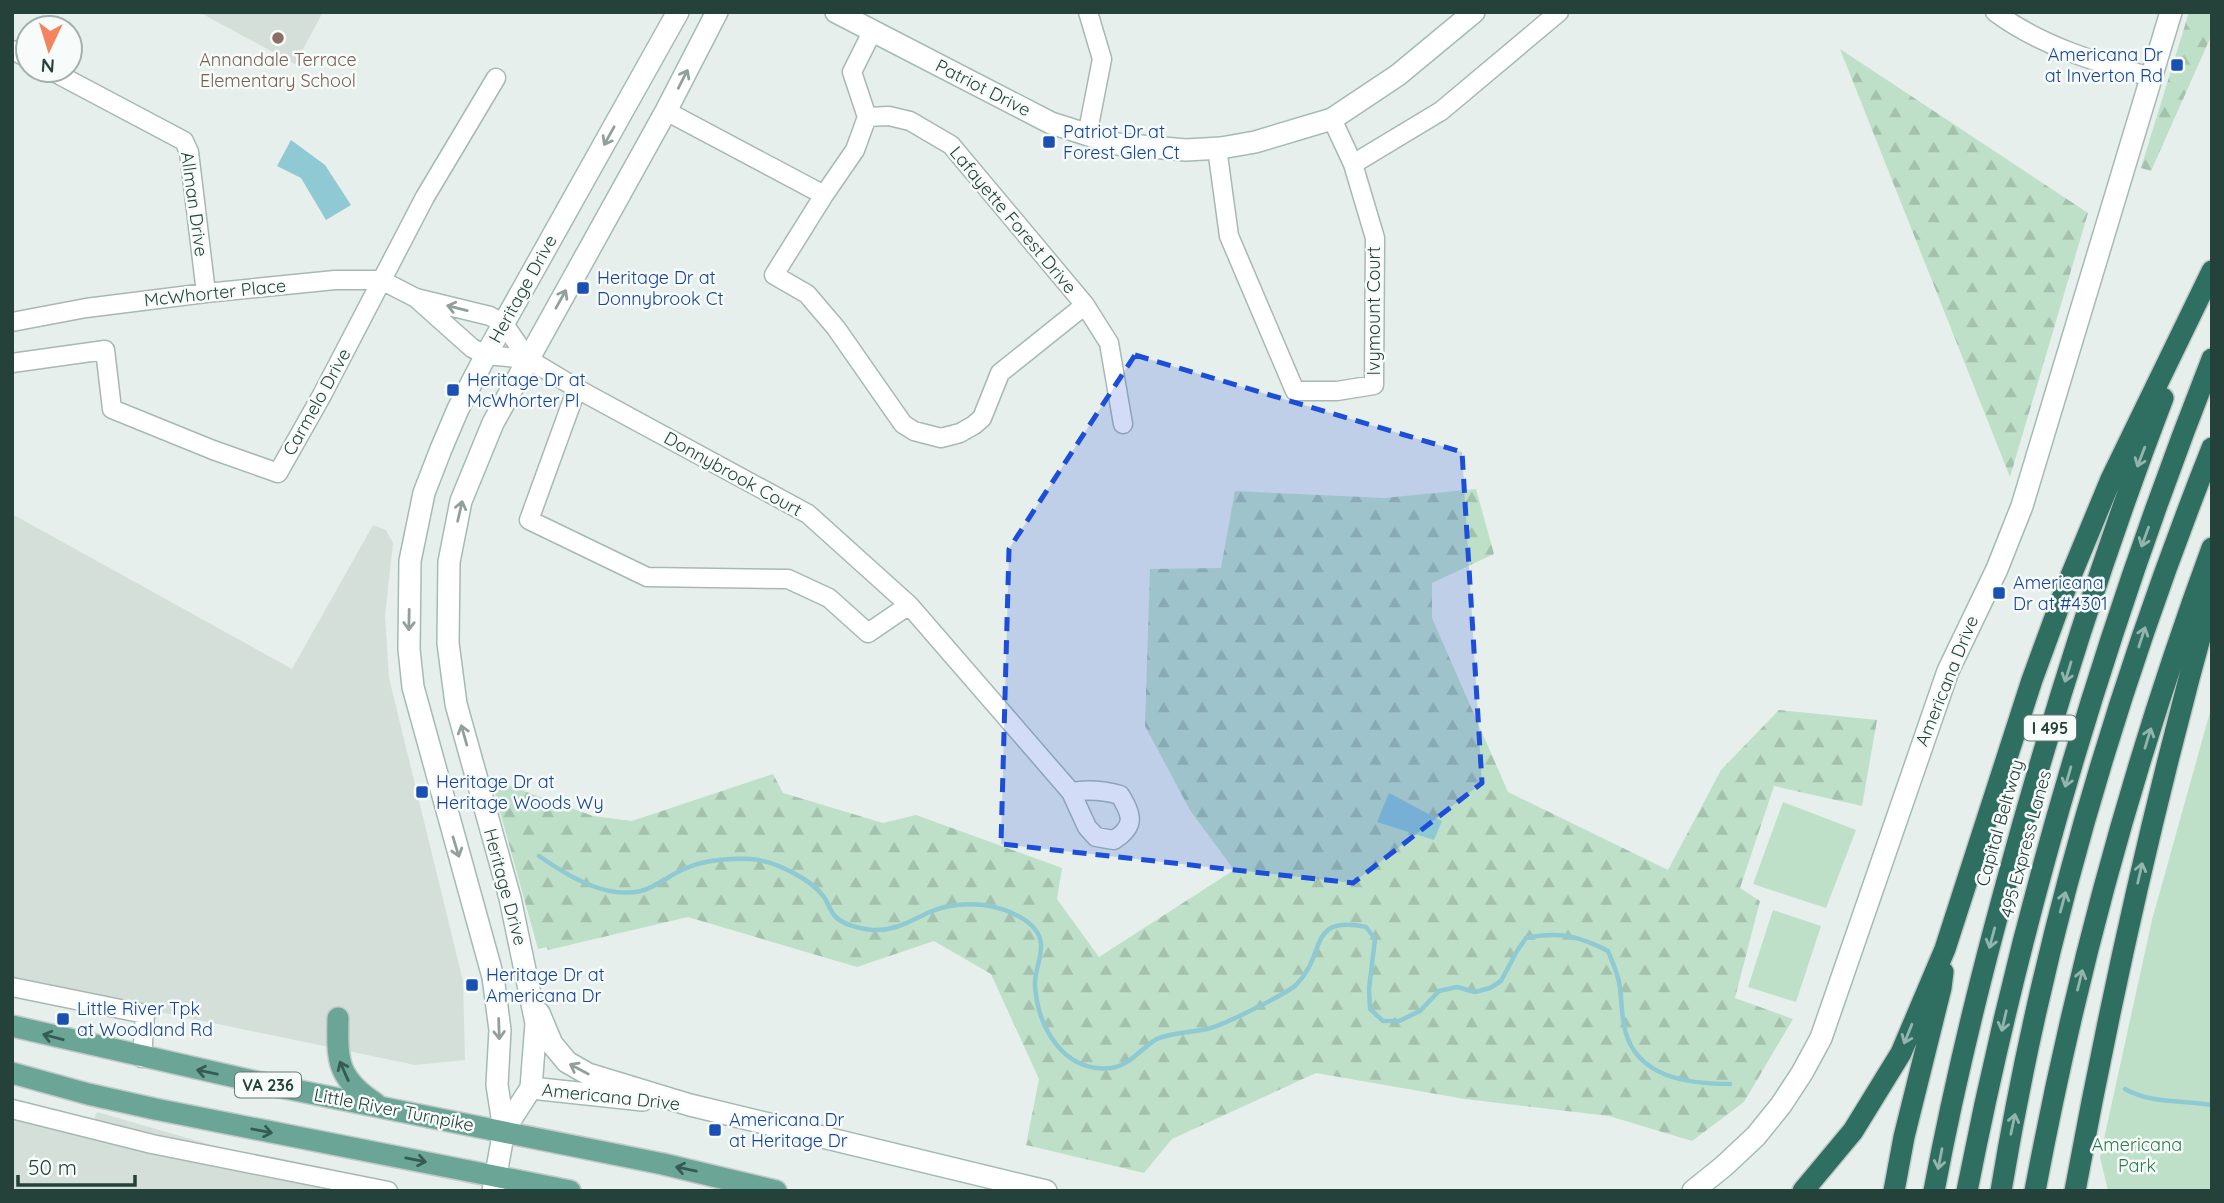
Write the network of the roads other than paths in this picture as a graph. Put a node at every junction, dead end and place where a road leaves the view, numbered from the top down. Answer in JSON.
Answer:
{"nodes":[{"id":1,"x":678,"y":12,"type":"edge"},
{"id":2,"x":717,"y":12,"type":"edge"},
{"id":3,"x":836,"y":12,"type":"edge"},
{"id":4,"x":1088,"y":12,"type":"edge"},
{"id":5,"x":1474,"y":12,"type":"edge"},
{"id":6,"x":1559,"y":12,"type":"edge"},
{"id":7,"x":1995,"y":12,"type":"edge"},
{"id":8,"x":2171,"y":12,"type":"edge"},
{"id":9,"x":872,"y":32,"type":"junction"},
{"id":10,"x":2152,"y":77,"type":"junction"},
{"id":11,"x":496,"y":78,"type":"dead end"},
{"id":12,"x":76,"y":84,"type":"edge"},
{"id":13,"x":666,"y":111,"type":"junction"},
{"id":14,"x":867,"y":117,"type":"junction"},
{"id":15,"x":1332,"y":119,"type":"junction"},
{"id":16,"x":1087,"y":136,"type":"junction"},
{"id":17,"x":1217,"y":148,"type":"junction"},
{"id":18,"x":1353,"y":164,"type":"junction"},
{"id":19,"x":824,"y":195,"type":"junction"},
{"id":20,"x":2212,"y":271,"type":"edge"},
{"id":21,"x":382,"y":280,"type":"junction"},
{"id":22,"x":2212,"y":280,"type":"edge"},
{"id":23,"x":206,"y":293,"type":"junction"},
{"id":24,"x":416,"y":298,"type":"junction"},
{"id":25,"x":1086,"y":305,"type":"junction"},
{"id":26,"x":12,"y":322,"type":"edge"},
{"id":27,"x":504,"y":324,"type":"junction"},
{"id":28,"x":486,"y":355,"type":"junction"},
{"id":29,"x":528,"y":359,"type":"junction"},
{"id":30,"x":2212,"y":359,"type":"edge"},
{"id":31,"x":12,"y":363,"type":"edge"},
{"id":32,"x":576,"y":388,"type":"junction"},
{"id":33,"x":1123,"y":424,"type":"dead end"},
{"id":34,"x":2212,"y":448,"type":"edge"},
{"id":35,"x":2212,"y":548,"type":"edge"},
{"id":36,"x":2212,"y":594,"type":"edge"},
{"id":37,"x":909,"y":606,"type":"junction"},
{"id":38,"x":1071,"y":792,"type":"dead end"},
{"id":39,"x":1945,"y":949,"type":"junction"},
{"id":40,"x":12,"y":987,"type":"edge"},
{"id":41,"x":530,"y":992,"type":"junction"},
{"id":42,"x":338,"y":1018,"type":"dead end"},
{"id":43,"x":12,"y":1026,"type":"edge"},
{"id":44,"x":142,"y":1058,"type":"junction"},
{"id":45,"x":2099,"y":1059,"type":"junction"},
{"id":46,"x":12,"y":1073,"type":"edge"},
{"id":47,"x":531,"y":1088,"type":"junction"},
{"id":48,"x":691,"y":1105,"type":"junction"},
{"id":49,"x":383,"y":1108,"type":"junction"},
{"id":50,"x":12,"y":1109,"type":"edge"},
{"id":51,"x":504,"y":1130,"type":"junction"},
{"id":52,"x":495,"y":1183,"type":"edge"},
{"id":53,"x":388,"y":1191,"type":"edge"},
{"id":54,"x":570,"y":1191,"type":"edge"},
{"id":55,"x":776,"y":1191,"type":"edge"},
{"id":56,"x":1046,"y":1191,"type":"edge"},
{"id":57,"x":1693,"y":1191,"type":"edge"},
{"id":58,"x":1803,"y":1191,"type":"edge"},
{"id":59,"x":1894,"y":1191,"type":"edge"},
{"id":60,"x":1934,"y":1191,"type":"edge"},
{"id":61,"x":1967,"y":1191,"type":"edge"},
{"id":62,"x":2001,"y":1191,"type":"edge"},
{"id":63,"x":2035,"y":1191,"type":"edge"},
{"id":64,"x":2075,"y":1191,"type":"edge"},
{"id":65,"x":2084,"y":1191,"type":"edge"}],
"edges":[{"from":1,"to":27,"type":"street","name":"Heritage Drive","one_way":true},
{"from":13,"to":2,"type":"street","name":"Heritage Drive","one_way":true},
{"from":3,"to":9,"type":"street","name":"Patriot Drive"},
{"from":4,"to":16,"type":"street"},
{"from":5,"to":15,"type":"street","name":"Patriot Drive"},
{"from":6,"to":18,"type":"street"},
{"from":7,"to":10,"type":"street"},
{"from":8,"to":10,"type":"street","name":"Americana Drive"},
{"from":9,"to":14,"type":"street"},
{"from":9,"to":16,"type":"street","name":"Patriot Drive"},
{"from":10,"to":57,"type":"street","name":"Americana Drive"},
{"from":11,"to":21,"type":"street","name":"Carmelo Drive"},
{"from":12,"to":23,"type":"street","name":"Allman Drive"},
{"from":13,"to":19,"type":"street"},
{"from":29,"to":13,"type":"street","name":"Heritage Drive","one_way":true},
{"from":14,"to":19,"type":"street","name":"Lafayette Forest Drive"},
{"from":14,"to":25,"type":"street","name":"Lafayette Forest Drive"},
{"from":15,"to":17,"type":"street","name":"Patriot Drive"},
{"from":15,"to":18,"type":"street","name":"Ivymount Court"},
{"from":16,"to":17,"type":"street","name":"Patriot Drive"},
{"from":17,"to":18,"type":"street","name":"Ivymount Court"},
{"from":19,"to":25,"type":"street","name":"Lafayette Forest Drive"},
{"from":20,"to":39,"type":"highway"},
{"from":21,"to":23,"type":"street","name":"McWhorter Place"},
{"from":21,"to":24,"type":"street","name":"McWhorter Place"},
{"from":21,"to":31,"type":"street","name":"Carmelo Drive"},
{"from":22,"to":60,"type":"highway","name":"Capital Beltway","number":"I 495","one_way":true},
{"from":23,"to":26,"type":"street","name":"McWhorter Place"},
{"from":27,"to":24,"type":"street","name":"McWhorter Place","one_way":true},
{"from":24,"to":28,"type":"street","name":"McWhorter Place"},
{"from":25,"to":33,"type":"street"},
{"from":27,"to":28,"type":"street","name":"Heritage Drive"},
{"from":27,"to":29,"type":"street"},
{"from":28,"to":29,"type":"street","name":"McWhorter Place"},
{"from":28,"to":51,"type":"street","name":"Heritage Drive","one_way":true},
{"from":29,"to":32,"type":"street","name":"Donnybrook Court"},
{"from":41,"to":29,"type":"street","name":"Heritage Drive","one_way":true},
{"from":30,"to":61,"type":"highway","name":"495 Express Lanes","number":"I 495","one_way":true},
{"from":32,"to":37,"type":"street","name":"Donnybrook Court"},
{"from":32,"to":37,"type":"street"},
{"from":62,"to":34,"type":"highway","one_way":true},
{"from":63,"to":35,"type":"highway","one_way":true},
{"from":45,"to":36,"type":"highway","one_way":true},
{"from":37,"to":38,"type":"street","name":"Donnybrook Court"},
{"from":39,"to":58,"type":"highway","one_way":true},
{"from":39,"to":59,"type":"highway"},
{"from":40,"to":44,"type":"street"},
{"from":41,"to":47,"type":"street","name":"Heritage Drive"},
{"from":48,"to":41,"type":"street","name":"Americana Drive","one_way":true},
{"from":49,"to":42,"type":"main road","one_way":true},
{"from":44,"to":43,"type":"main road","name":"Little River Turnpike","number":"VA 236","one_way":true},
{"from":49,"to":44,"type":"main road","name":"Little River Turnpike","number":"VA 236","one_way":true},
{"from":45,"to":64,"type":"highway"},
{"from":45,"to":65,"type":"highway"},
{"from":46,"to":52,"type":"main road","one_way":true},
{"from":47,"to":48,"type":"street","name":"Americana Drive"},
{"from":47,"to":51,"type":"street","name":"Heritage Drive"},
{"from":48,"to":56,"type":"street","name":"Americana Drive"},
{"from":49,"to":51,"type":"main road","name":"Little River Turnpike","number":"VA 236"},
{"from":50,"to":53,"type":"street"},
{"from":51,"to":52,"type":"street"},
{"from":55,"to":51,"type":"main road","name":"Little River Turnpike","number":"VA 236","one_way":true},
{"from":52,"to":54,"type":"main road"}]}
